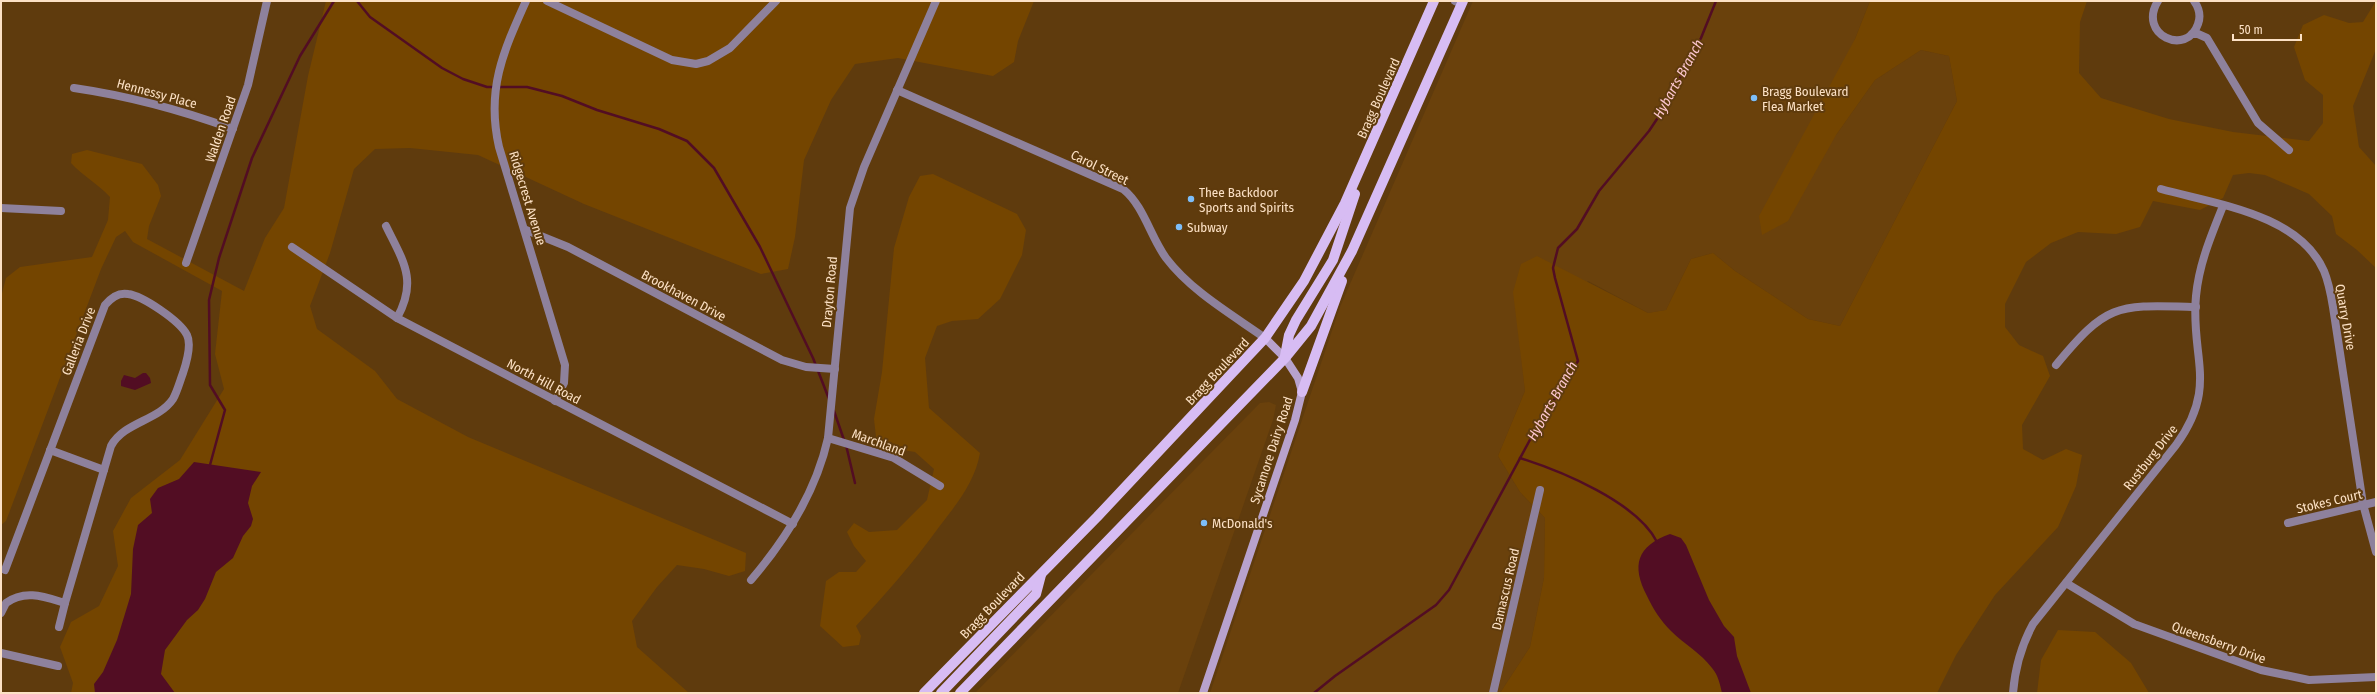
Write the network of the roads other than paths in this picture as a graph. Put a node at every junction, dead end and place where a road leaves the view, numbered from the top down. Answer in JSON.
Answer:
{"nodes":[{"id":1,"x":267,"y":1,"type":"edge"},
{"id":2,"x":526,"y":1,"type":"edge"},
{"id":3,"x":547,"y":1,"type":"edge"},
{"id":4,"x":776,"y":1,"type":"edge"},
{"id":5,"x":936,"y":1,"type":"edge"},
{"id":6,"x":1434,"y":1,"type":"edge"},
{"id":7,"x":2158,"y":1,"type":"edge"},
{"id":8,"x":2194,"y":1,"type":"edge"},
{"id":9,"x":1460,"y":2,"type":"edge"},
{"id":10,"x":2192,"y":34,"type":"junction"},
{"id":11,"x":74,"y":88,"type":"dead end"},
{"id":12,"x":897,"y":90,"type":"junction"},
{"id":13,"x":233,"y":129,"type":"junction"},
{"id":14,"x":1369,"y":150,"type":"junction"},
{"id":15,"x":2289,"y":150,"type":"dead end"},
{"id":16,"x":2162,"y":189,"type":"dead end"},
{"id":17,"x":2223,"y":206,"type":"junction"},
{"id":18,"x":1,"y":208,"type":"edge"},
{"id":19,"x":61,"y":211,"type":"dead end"},
{"id":20,"x":386,"y":226,"type":"dead end"},
{"id":21,"x":526,"y":230,"type":"junction"},
{"id":22,"x":292,"y":247,"type":"dead end"},
{"id":23,"x":1352,"y":251,"type":"junction"},
{"id":24,"x":186,"y":263,"type":"dead end"},
{"id":25,"x":2196,"y":307,"type":"junction"},
{"id":26,"x":397,"y":318,"type":"junction"},
{"id":27,"x":1265,"y":338,"type":"junction"},
{"id":28,"x":1285,"y":358,"type":"junction"},
{"id":29,"x":2056,"y":365,"type":"dead end"},
{"id":30,"x":835,"y":369,"type":"junction"},
{"id":31,"x":1302,"y":392,"type":"junction"},
{"id":32,"x":555,"y":401,"type":"junction"},
{"id":33,"x":828,"y":438,"type":"junction"},
{"id":34,"x":50,"y":450,"type":"junction"},
{"id":35,"x":104,"y":470,"type":"junction"},
{"id":36,"x":940,"y":486,"type":"dead end"},
{"id":37,"x":1540,"y":490,"type":"dead end"},
{"id":38,"x":2376,"y":502,"type":"edge"},
{"id":39,"x":2363,"y":504,"type":"junction"},
{"id":40,"x":2288,"y":523,"type":"dead end"},
{"id":41,"x":793,"y":524,"type":"junction"},
{"id":42,"x":2376,"y":552,"type":"edge"},
{"id":43,"x":5,"y":570,"type":"dead end"},
{"id":44,"x":1041,"y":574,"type":"junction"},
{"id":45,"x":751,"y":580,"type":"dead end"},
{"id":46,"x":2066,"y":583,"type":"junction"},
{"id":47,"x":66,"y":603,"type":"junction"},
{"id":48,"x":1,"y":614,"type":"edge"},
{"id":49,"x":59,"y":627,"type":"dead end"},
{"id":50,"x":1,"y":653,"type":"edge"},
{"id":51,"x":58,"y":666,"type":"dead end"},
{"id":52,"x":2376,"y":677,"type":"edge"},
{"id":53,"x":924,"y":693,"type":"edge"},
{"id":54,"x":941,"y":693,"type":"edge"},
{"id":55,"x":960,"y":693,"type":"edge"},
{"id":56,"x":1203,"y":693,"type":"edge"},
{"id":57,"x":1493,"y":693,"type":"edge"},
{"id":58,"x":2014,"y":693,"type":"edge"}],
"edges":[{"from":1,"to":13,"type":"street","name":"Walden Road"},
{"from":2,"to":21,"type":"street","name":"Ridgecrest Avenue"},
{"from":3,"to":4,"type":"street"},
{"from":5,"to":12,"type":"street","name":"Drayton Road"},
{"from":6,"to":14,"type":"main road","name":"Bragg Boulevard"},
{"from":7,"to":10,"type":"street"},
{"from":8,"to":10,"type":"street"},
{"from":9,"to":23,"type":"main road"},
{"from":10,"to":15,"type":"street"},
{"from":11,"to":13,"type":"street","name":"Hennessy Place"},
{"from":12,"to":27,"type":"street","name":"Carol Street"},
{"from":12,"to":30,"type":"street","name":"Drayton Road"},
{"from":13,"to":24,"type":"street","name":"Walden Road"},
{"from":14,"to":27,"type":"main road","name":"Bragg Boulevard"},
{"from":14,"to":28,"type":"main road"},
{"from":16,"to":17,"type":"street","name":"Quarry Drive"},
{"from":17,"to":25,"type":"street","name":"Rustburg Drive"},
{"from":17,"to":39,"type":"street","name":"Quarry Drive"},
{"from":18,"to":19,"type":"street"},
{"from":20,"to":26,"type":"street"},
{"from":21,"to":30,"type":"street","name":"Brookhaven Drive"},
{"from":21,"to":32,"type":"street","name":"Ridgecrest Avenue"},
{"from":22,"to":26,"type":"street","name":"North Hill Road"},
{"from":23,"to":28,"type":"main road"},
{"from":23,"to":31,"type":"main road"},
{"from":25,"to":29,"type":"street"},
{"from":25,"to":46,"type":"street","name":"Rustburg Drive"},
{"from":26,"to":32,"type":"street","name":"North Hill Road"},
{"from":27,"to":28,"type":"main road","name":"Sycamore Dairy Road"},
{"from":27,"to":44,"type":"main road","name":"Bragg Boulevard"},
{"from":28,"to":31,"type":"main road","name":"Sycamore Dairy Road"},
{"from":28,"to":55,"type":"main road"},
{"from":30,"to":33,"type":"street","name":"Drayton Road"},
{"from":31,"to":56,"type":"main road","name":"Sycamore Dairy Road"},
{"from":32,"to":41,"type":"street","name":"North Hill Road"},
{"from":33,"to":36,"type":"street","name":"Marchland"},
{"from":33,"to":41,"type":"street","name":"Drayton Road"},
{"from":34,"to":35,"type":"street"},
{"from":34,"to":35,"type":"street","name":"Galleria Drive"},
{"from":34,"to":43,"type":"street","name":"Galleria Drive"},
{"from":35,"to":47,"type":"street","name":"Galleria Drive"},
{"from":37,"to":57,"type":"street","name":"Damascus Road"},
{"from":38,"to":39,"type":"street","name":"Stokes Court"},
{"from":39,"to":40,"type":"street","name":"Stokes Court"},
{"from":39,"to":42,"type":"street","name":"Quarry Drive"},
{"from":41,"to":45,"type":"street","name":"Drayton Road"},
{"from":44,"to":53,"type":"main road","name":"Bragg Boulevard"},
{"from":44,"to":54,"type":"main road"},
{"from":46,"to":52,"type":"street","name":"Queensberry Drive"},
{"from":46,"to":58,"type":"street","name":"Rustburg Drive"},
{"from":47,"to":48,"type":"street"},
{"from":47,"to":49,"type":"street","name":"Galleria Drive"},
{"from":50,"to":51,"type":"street"}]}
